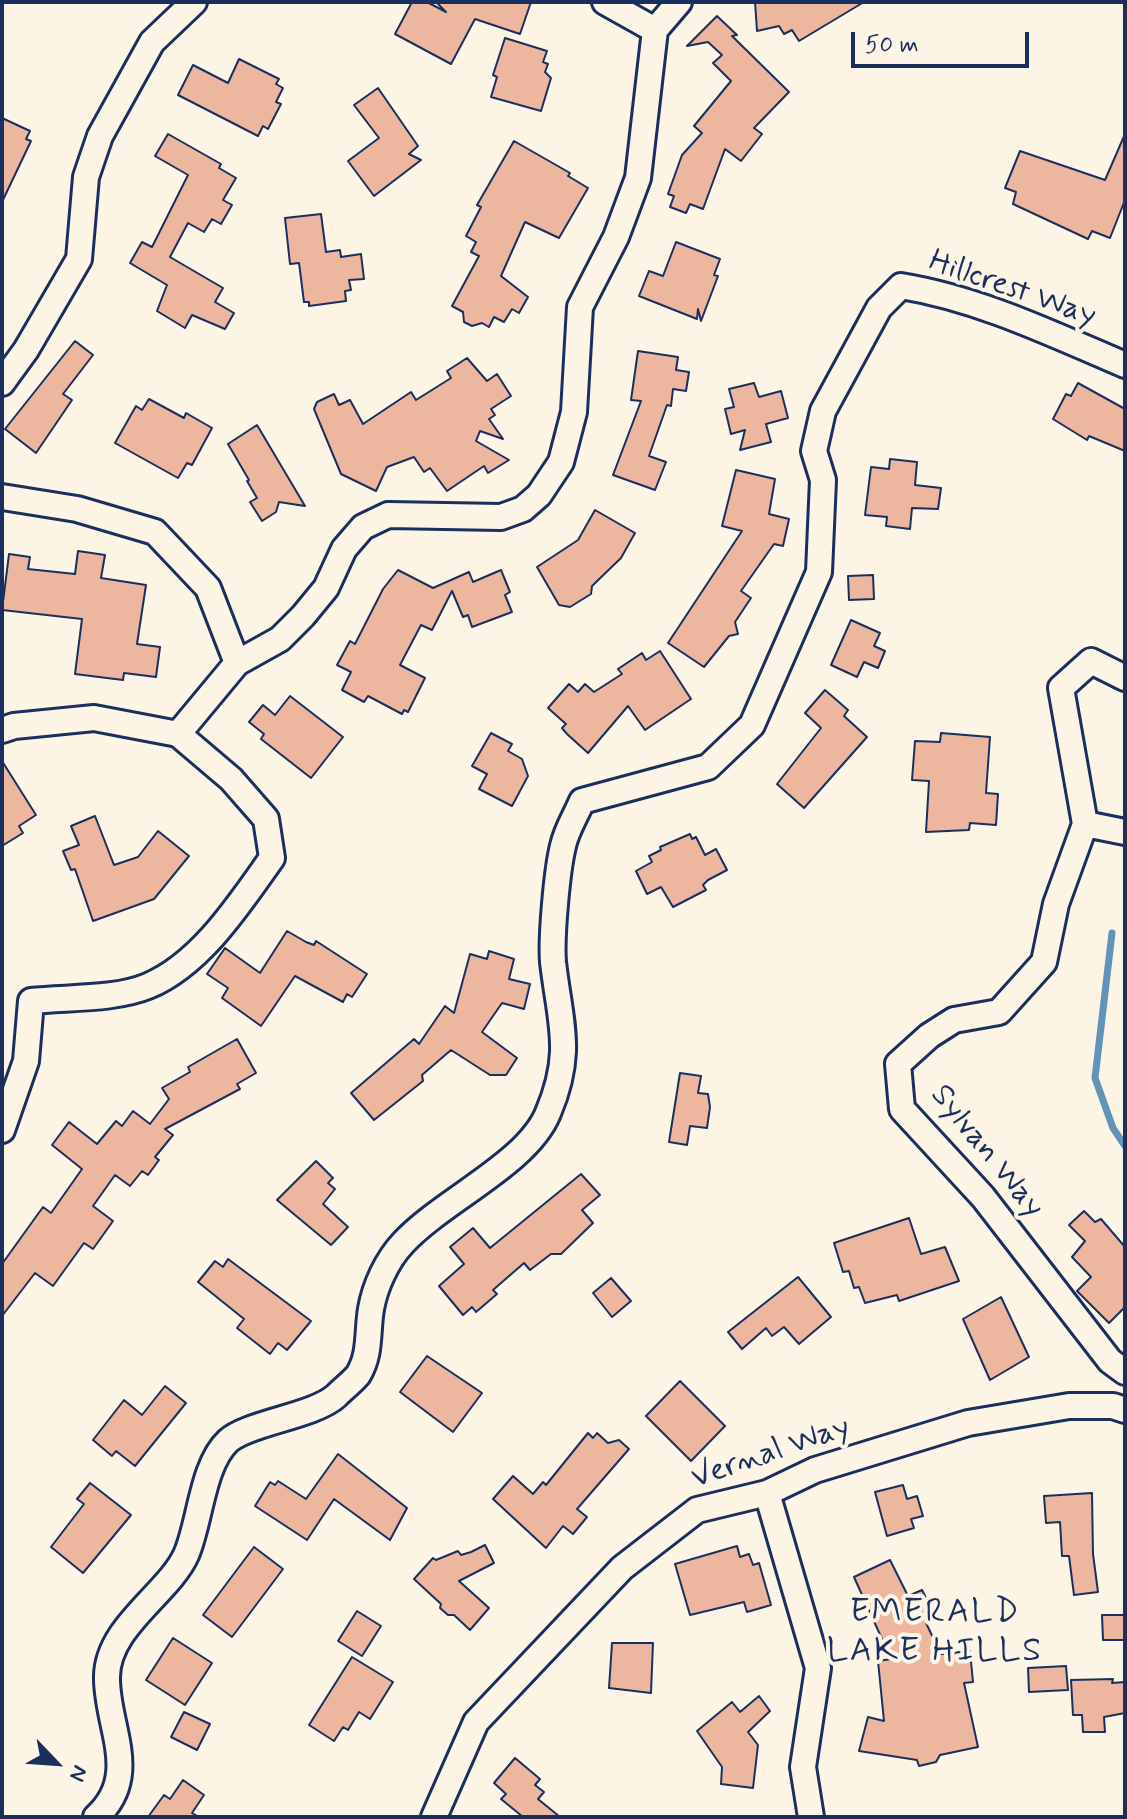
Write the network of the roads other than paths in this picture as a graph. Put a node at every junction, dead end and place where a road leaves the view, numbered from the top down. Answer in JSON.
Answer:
{"nodes":[{"id":1,"x":194,"y":2,"type":"edge"},
{"id":2,"x":605,"y":2,"type":"edge"},
{"id":3,"x":679,"y":2,"type":"edge"},
{"id":4,"x":655,"y":30,"type":"junction"},
{"id":5,"x":1125,"y":365,"type":"edge"},
{"id":6,"x":2,"y":383,"type":"edge"},
{"id":7,"x":2,"y":497,"type":"edge"},
{"id":8,"x":237,"y":663,"type":"junction"},
{"id":9,"x":1125,"y":678,"type":"edge"},
{"id":10,"x":2,"y":730,"type":"edge"},
{"id":11,"x":178,"y":734,"type":"junction"},
{"id":12,"x":1085,"y":824,"type":"junction"},
{"id":13,"x":1125,"y":832,"type":"edge"},
{"id":14,"x":2,"y":1130,"type":"edge"},
{"id":15,"x":1125,"y":1372,"type":"edge"},
{"id":16,"x":1125,"y":1410,"type":"edge"},
{"id":17,"x":767,"y":1493,"type":"junction"},
{"id":18,"x":96,"y":1817,"type":"edge"},
{"id":19,"x":434,"y":1817,"type":"edge"},
{"id":20,"x":811,"y":1817,"type":"edge"}],
"edges":[{"from":1,"to":6,"type":"street"},
{"from":2,"to":4,"type":"street"},
{"from":3,"to":4,"type":"street"},
{"from":4,"to":8,"type":"street"},
{"from":5,"to":18,"type":"street","name":"Hillcrest Way"},
{"from":7,"to":8,"type":"street"},
{"from":8,"to":11,"type":"street"},
{"from":9,"to":12,"type":"street"},
{"from":10,"to":11,"type":"street"},
{"from":11,"to":14,"type":"street"},
{"from":12,"to":13,"type":"street"},
{"from":12,"to":15,"type":"street","name":"Sylvan Way"},
{"from":16,"to":17,"type":"street","name":"Vernal Way"},
{"from":17,"to":19,"type":"street","name":"Vernal Way"},
{"from":17,"to":20,"type":"street"}]}
